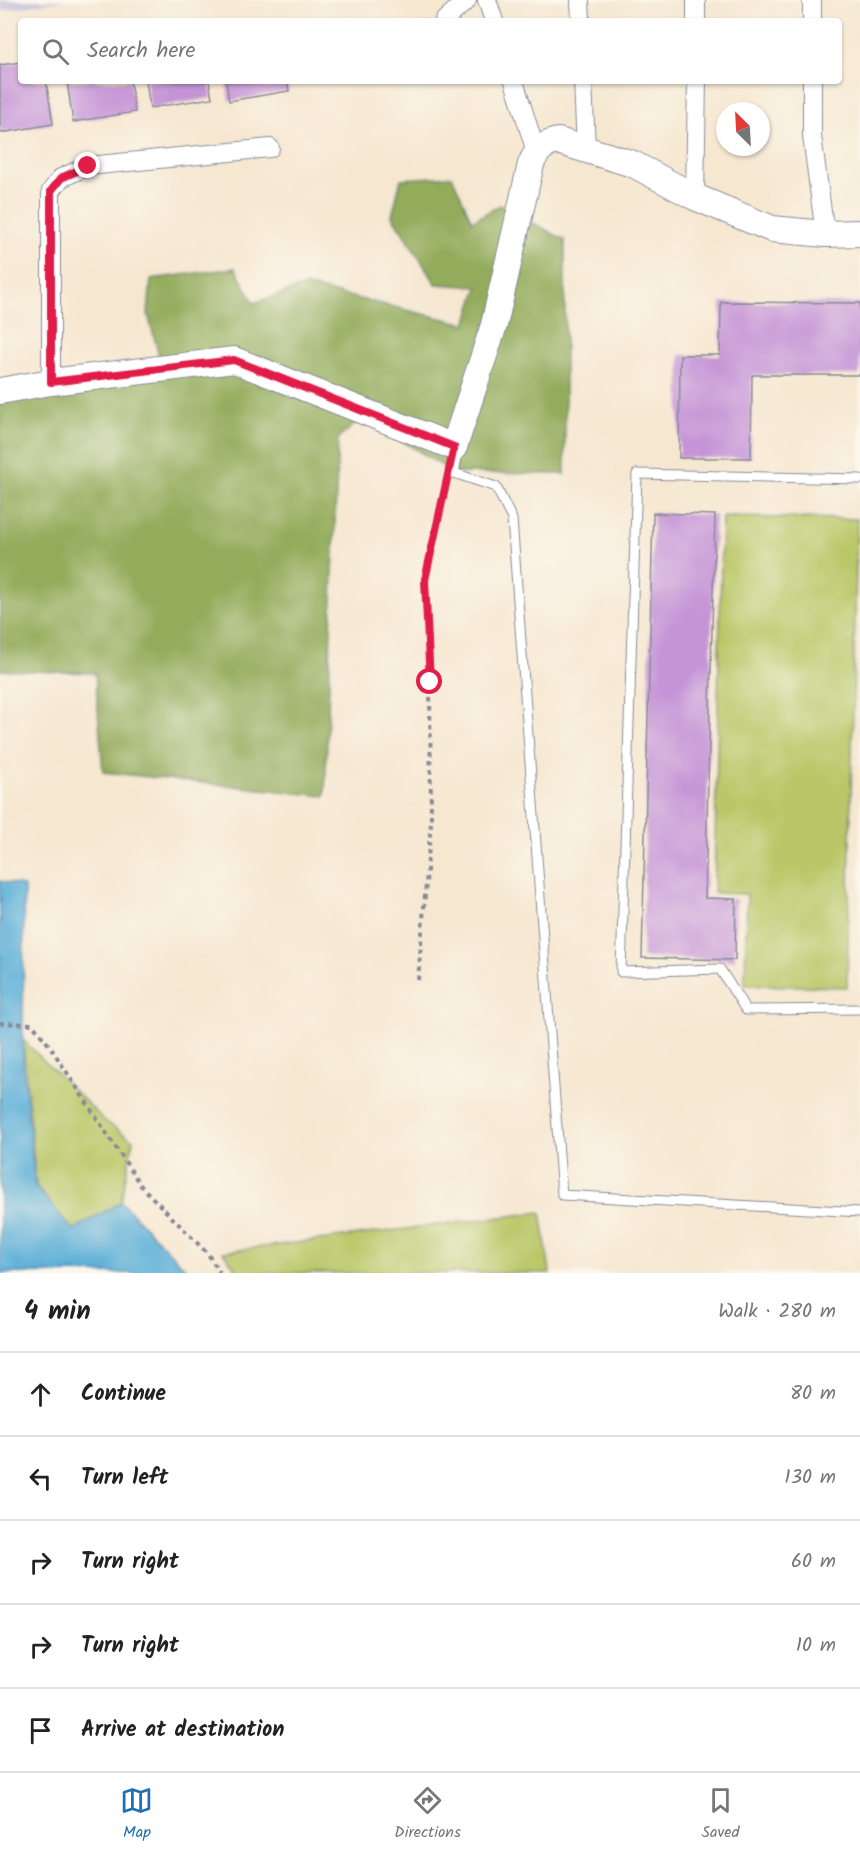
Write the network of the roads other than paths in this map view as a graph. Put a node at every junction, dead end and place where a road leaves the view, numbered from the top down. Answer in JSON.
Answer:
{"nodes":[{"id":1,"x":467,"y":0,"type":"edge"},
{"id":2,"x":487,"y":0,"type":"edge"},
{"id":3,"x":580,"y":0,"type":"edge"},
{"id":4,"x":696,"y":0,"type":"edge"},
{"id":5,"x":812,"y":0,"type":"edge"},
{"id":6,"x":447,"y":18,"type":"edge"},
{"id":7,"x":493,"y":18,"type":"edge"},
{"id":8,"x":580,"y":18,"type":"edge"},
{"id":9,"x":696,"y":18,"type":"edge"},
{"id":10,"x":812,"y":18,"type":"edge"},
{"id":11,"x":515,"y":84,"type":"edge"},
{"id":12,"x":583,"y":84,"type":"edge"},
{"id":13,"x":697,"y":84,"type":"edge"},
{"id":14,"x":812,"y":84,"type":"edge"},
{"id":15,"x":270,"y":148,"type":"dead end"},
{"id":16,"x":586,"y":149,"type":"junction"},
{"id":17,"x":537,"y":152,"type":"junction"},
{"id":18,"x":695,"y":197,"type":"junction"},
{"id":19,"x":860,"y":233,"type":"edge"},
{"id":20,"x":825,"y":234,"type":"junction"},
{"id":21,"x":51,"y":382,"type":"junction"},
{"id":22,"x":0,"y":391,"type":"edge"},
{"id":23,"x":455,"y":445,"type":"junction"},
{"id":24,"x":860,"y":479,"type":"edge"},
{"id":25,"x":860,"y":1009,"type":"edge"},
{"id":26,"x":860,"y":1212,"type":"edge"}],
"edges":[{"from":1,"to":6,"type":"street"},
{"from":2,"to":7,"type":"street"},
{"from":3,"to":8,"type":"street"},
{"from":4,"to":9,"type":"street"},
{"from":5,"to":10,"type":"street"},
{"from":11,"to":17,"type":"street"},
{"from":12,"to":16,"type":"street"},
{"from":13,"to":18,"type":"street"},
{"from":14,"to":20,"type":"street"},
{"from":15,"to":21,"type":"street"},
{"from":16,"to":17,"type":"street"},
{"from":16,"to":18,"type":"street"},
{"from":17,"to":23,"type":"street"},
{"from":18,"to":20,"type":"street"},
{"from":19,"to":20,"type":"street"},
{"from":21,"to":22,"type":"street"},
{"from":21,"to":23,"type":"street"},
{"from":23,"to":26,"type":"lane"},
{"from":24,"to":25,"type":"lane"}]}
